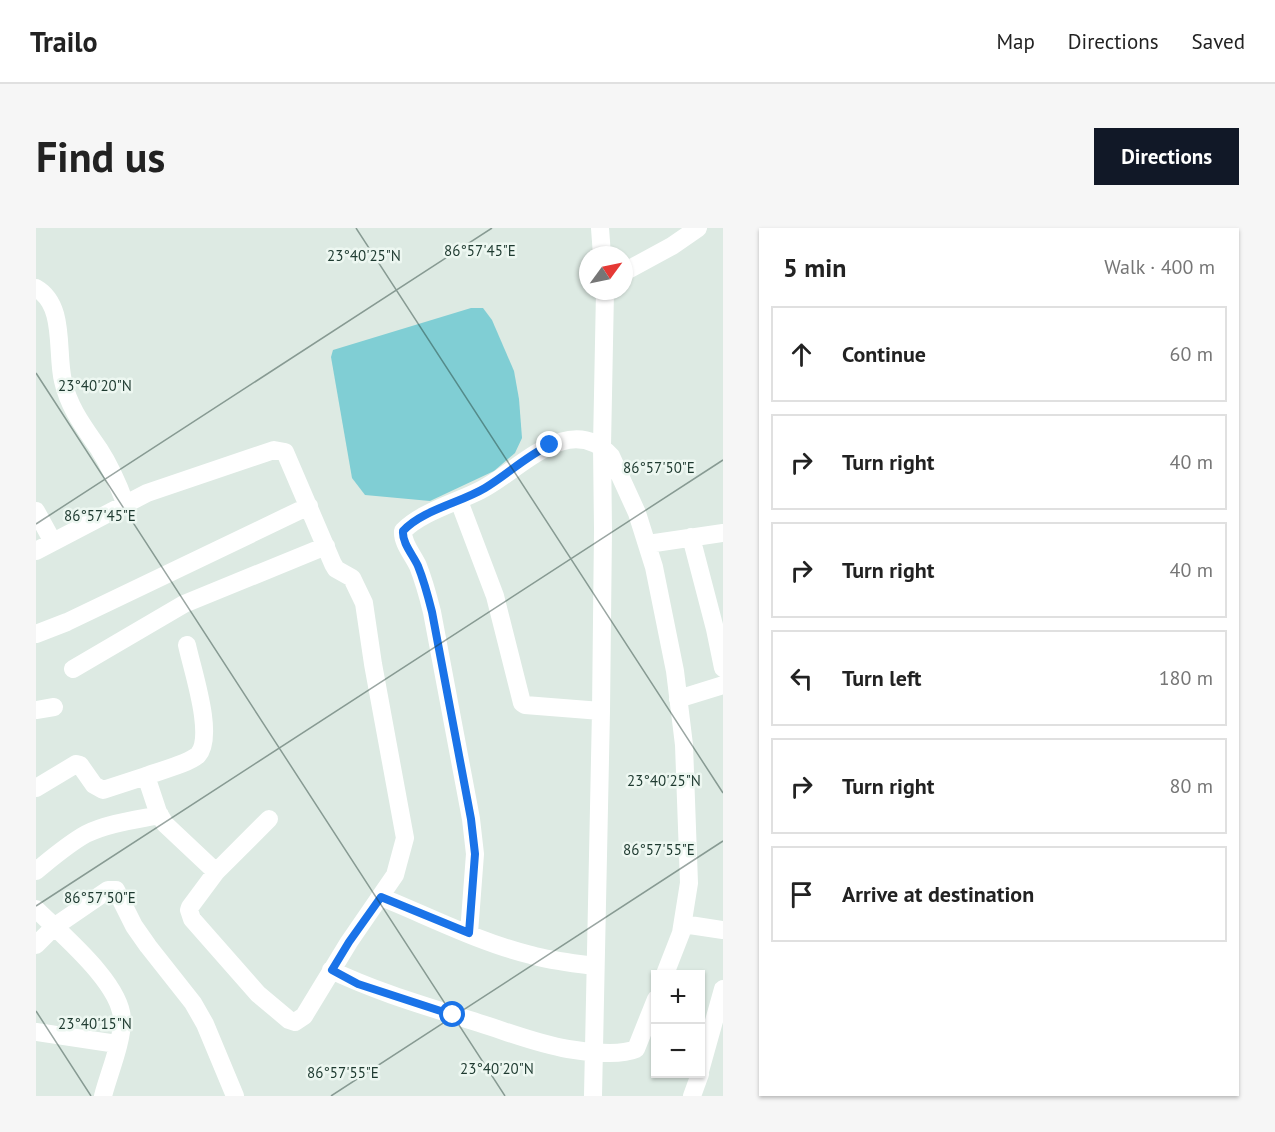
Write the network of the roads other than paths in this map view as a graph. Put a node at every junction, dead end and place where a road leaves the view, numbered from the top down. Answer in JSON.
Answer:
{"nodes":[{"id":1,"x":600,"y":228,"type":"edge"},
{"id":2,"x":698,"y":228,"type":"edge"},
{"id":3,"x":601,"y":246,"type":"edge"},
{"id":4,"x":633,"y":267,"type":"edge"},
{"id":5,"x":36,"y":288,"type":"edge"},
{"id":6,"x":605,"y":300,"type":"edge"},
{"id":7,"x":602,"y":446,"type":"junction"},
{"id":8,"x":459,"y":501,"type":"junction"},
{"id":9,"x":125,"y":503,"type":"junction"},
{"id":10,"x":309,"y":506,"type":"junction"},
{"id":11,"x":36,"y":511,"type":"edge"},
{"id":12,"x":723,"y":533,"type":"edge"},
{"id":13,"x":691,"y":537,"type":"junction"},
{"id":14,"x":53,"y":542,"type":"junction"},
{"id":15,"x":648,"y":544,"type":"junction"},
{"id":16,"x":326,"y":546,"type":"junction"},
{"id":17,"x":36,"y":551,"type":"edge"},
{"id":18,"x":36,"y":634,"type":"edge"},
{"id":19,"x":187,"y":645,"type":"dead end"},
{"id":20,"x":723,"y":668,"type":"edge"},
{"id":21,"x":73,"y":669,"type":"dead end"},
{"id":22,"x":723,"y":686,"type":"edge"},
{"id":23,"x":678,"y":699,"type":"junction"},
{"id":24,"x":601,"y":711,"type":"junction"},
{"id":25,"x":146,"y":776,"type":"junction"},
{"id":26,"x":36,"y":788,"type":"edge"},
{"id":27,"x":160,"y":815,"type":"junction"},
{"id":28,"x":269,"y":819,"type":"dead end"},
{"id":29,"x":36,"y":871,"type":"edge"},
{"id":30,"x":216,"y":872,"type":"junction"},
{"id":31,"x":381,"y":897,"type":"junction"},
{"id":32,"x":36,"y":909,"type":"edge"},
{"id":33,"x":682,"y":924,"type":"junction"},
{"id":34,"x":54,"y":927,"type":"junction"},
{"id":35,"x":723,"y":930,"type":"edge"},
{"id":36,"x":469,"y":933,"type":"junction"},
{"id":37,"x":36,"y":945,"type":"edge"},
{"id":38,"x":594,"y":966,"type":"junction"},
{"id":39,"x":332,"y":970,"type":"junction"},
{"id":40,"x":666,"y":970,"type":"edge"},
{"id":41,"x":723,"y":989,"type":"edge"},
{"id":42,"x":651,"y":1012,"type":"edge"},
{"id":43,"x":36,"y":1032,"type":"edge"},
{"id":44,"x":117,"y":1044,"type":"junction"},
{"id":45,"x":593,"y":1052,"type":"junction"},
{"id":46,"x":705,"y":1054,"type":"edge"},
{"id":47,"x":698,"y":1078,"type":"edge"},
{"id":48,"x":103,"y":1096,"type":"edge"},
{"id":49,"x":235,"y":1096,"type":"edge"},
{"id":50,"x":593,"y":1096,"type":"edge"},
{"id":51,"x":693,"y":1096,"type":"edge"}],
"edges":[{"from":1,"to":3,"type":"street"},
{"from":2,"to":4,"type":"street"},
{"from":5,"to":9,"type":"street"},
{"from":6,"to":7,"type":"street"},
{"from":7,"to":8,"type":"street"},
{"from":7,"to":15,"type":"street"},
{"from":7,"to":24,"type":"street"},
{"from":8,"to":24,"type":"street"},
{"from":8,"to":36,"type":"street"},
{"from":9,"to":10,"type":"street"},
{"from":9,"to":14,"type":"street"},
{"from":10,"to":16,"type":"street"},
{"from":10,"to":18,"type":"street"},
{"from":11,"to":14,"type":"street"},
{"from":12,"to":13,"type":"street"},
{"from":13,"to":15,"type":"street"},
{"from":13,"to":20,"type":"street"},
{"from":14,"to":17,"type":"street"},
{"from":15,"to":23,"type":"street"},
{"from":16,"to":21,"type":"street"},
{"from":16,"to":31,"type":"street"},
{"from":19,"to":25,"type":"street"},
{"from":22,"to":23,"type":"street"},
{"from":23,"to":33,"type":"street"},
{"from":24,"to":38,"type":"street"},
{"from":25,"to":26,"type":"street"},
{"from":25,"to":27,"type":"street"},
{"from":27,"to":29,"type":"street"},
{"from":27,"to":30,"type":"street"},
{"from":28,"to":30,"type":"street"},
{"from":30,"to":39,"type":"street"},
{"from":31,"to":36,"type":"street"},
{"from":31,"to":39,"type":"street"},
{"from":32,"to":34,"type":"street"},
{"from":33,"to":35,"type":"street"},
{"from":33,"to":40,"type":"street"},
{"from":34,"to":37,"type":"street"},
{"from":34,"to":44,"type":"street"},
{"from":34,"to":49,"type":"street"},
{"from":36,"to":38,"type":"street"},
{"from":38,"to":45,"type":"street"},
{"from":39,"to":45,"type":"street"},
{"from":41,"to":46,"type":"street"},
{"from":42,"to":45,"type":"street"},
{"from":43,"to":44,"type":"street"},
{"from":44,"to":48,"type":"street"},
{"from":45,"to":50,"type":"street"},
{"from":47,"to":51,"type":"street"}]}
